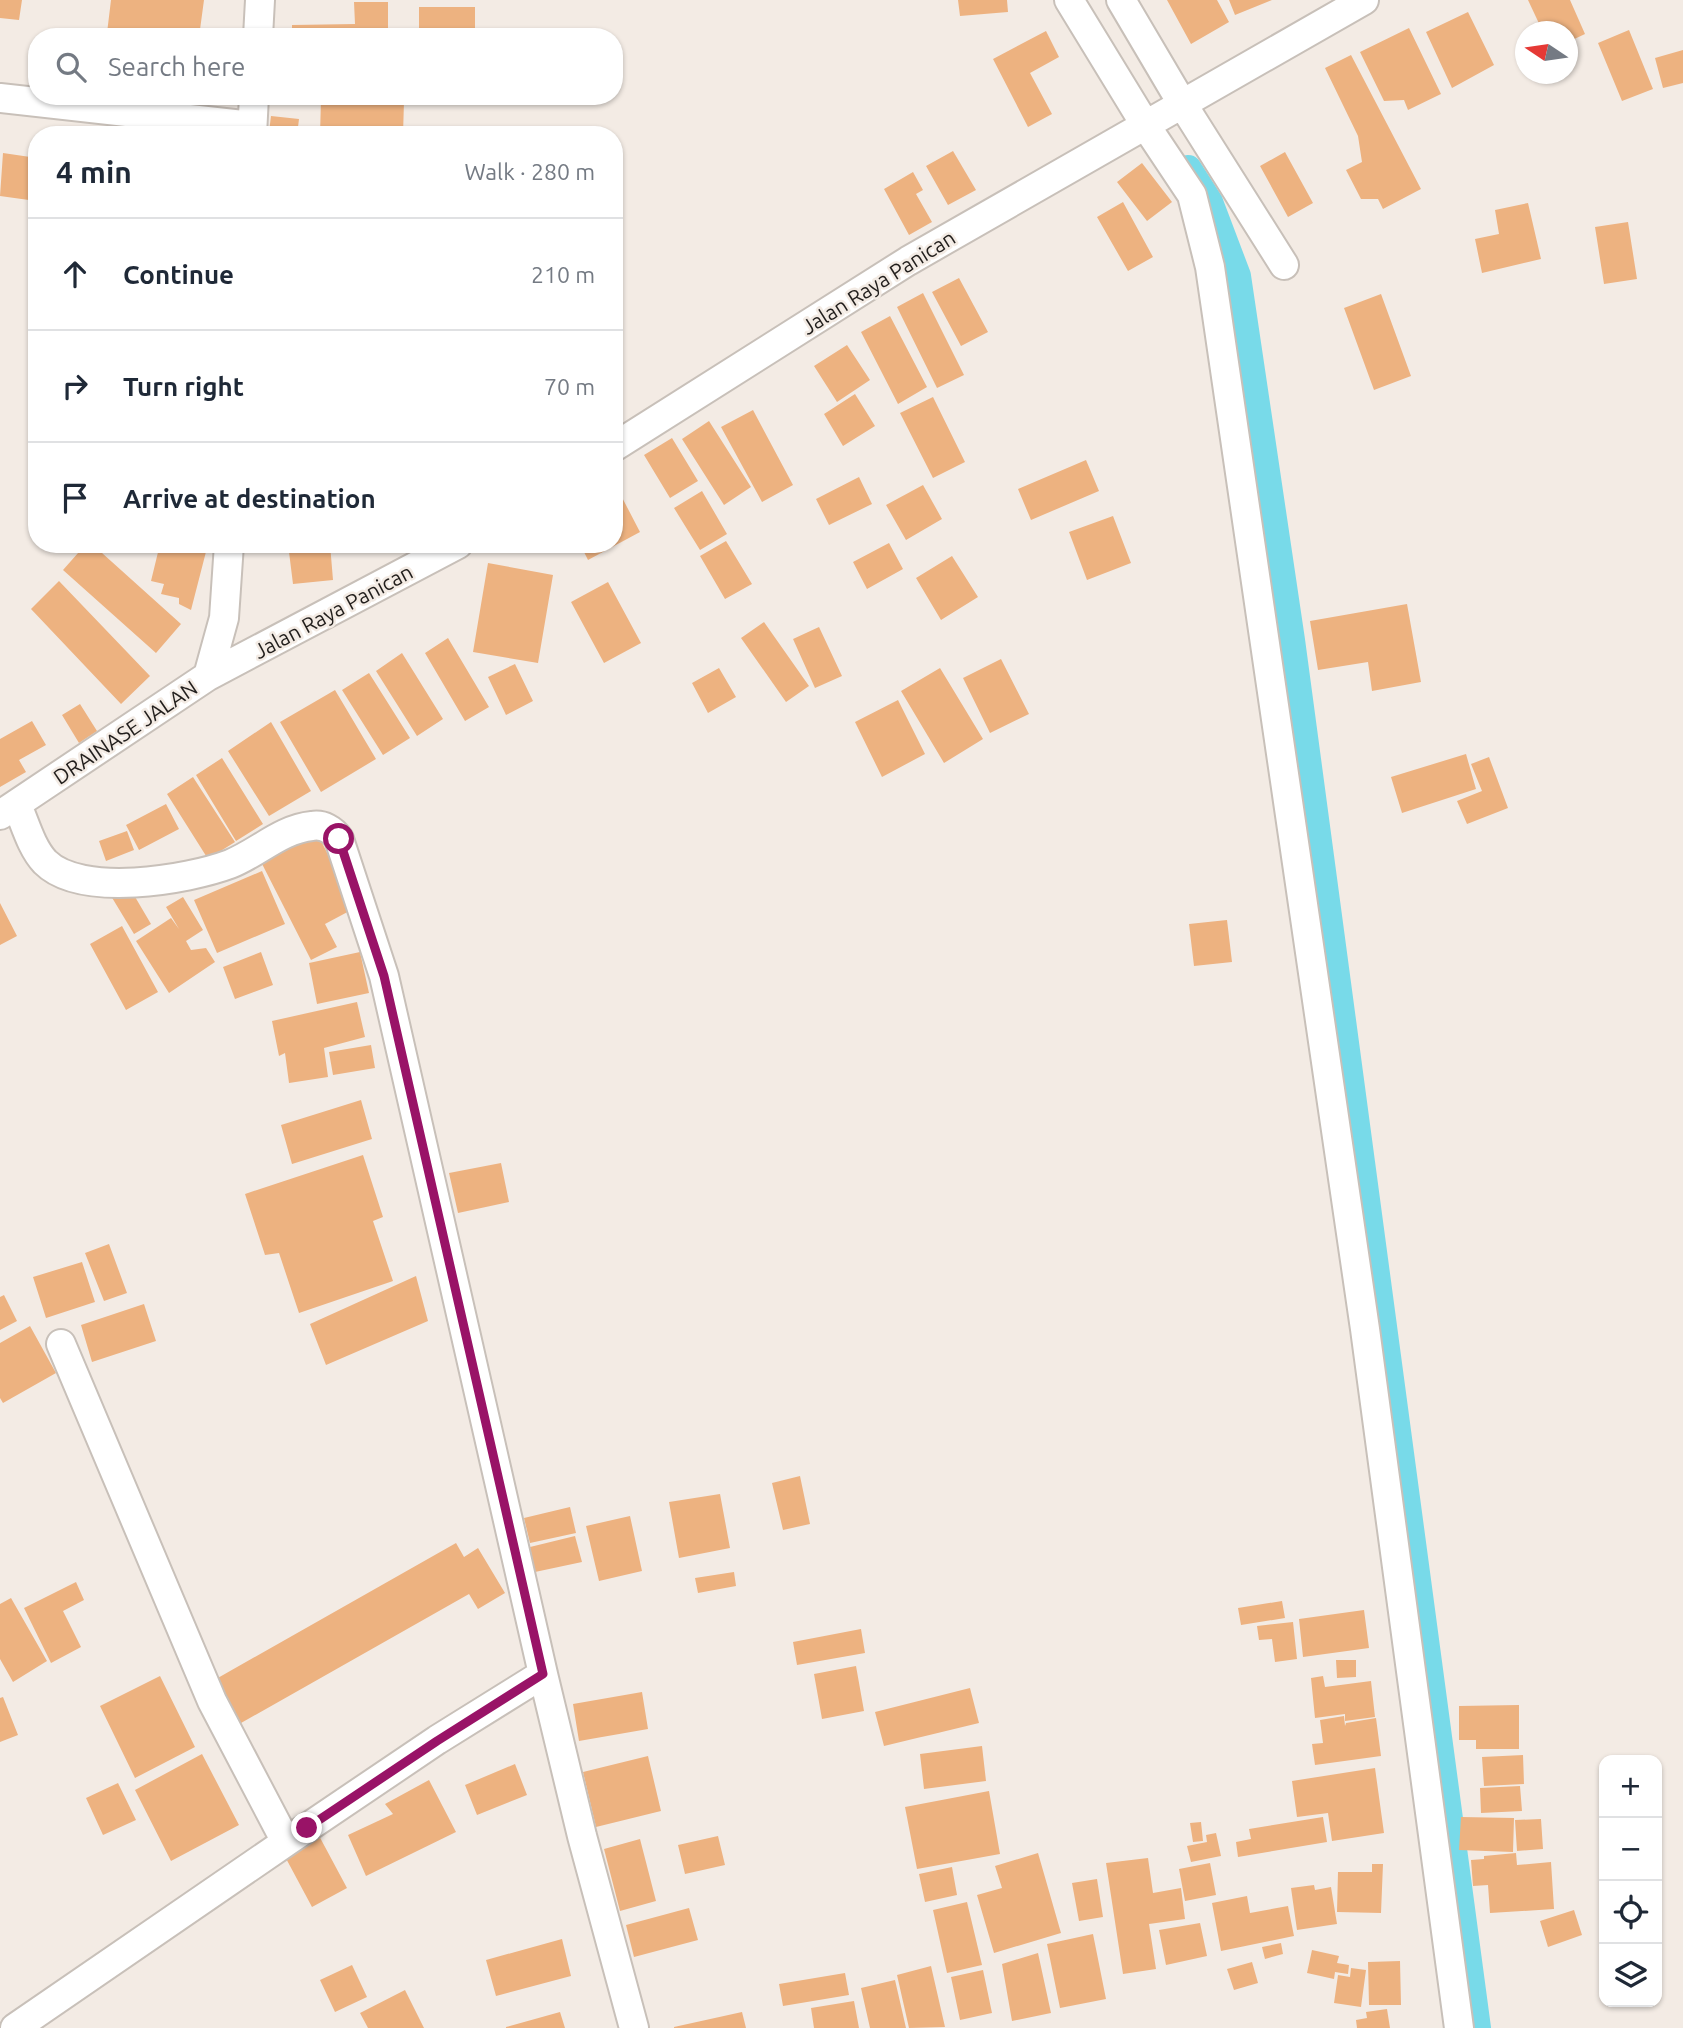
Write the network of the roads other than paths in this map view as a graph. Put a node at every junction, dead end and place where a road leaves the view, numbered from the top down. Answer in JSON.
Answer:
{"nodes":[{"id":1,"x":260,"y":0,"type":"edge"},
{"id":2,"x":1069,"y":0,"type":"edge"},
{"id":3,"x":1121,"y":0,"type":"edge"},
{"id":4,"x":1364,"y":0,"type":"edge"},
{"id":5,"x":258,"y":28,"type":"edge"},
{"id":6,"x":0,"y":98,"type":"edge"},
{"id":7,"x":28,"y":102,"type":"edge"},
{"id":8,"x":55,"y":105,"type":"edge"},
{"id":9,"x":253,"y":105,"type":"edge"},
{"id":10,"x":1183,"y":105,"type":"junction"},
{"id":11,"x":1147,"y":125,"type":"junction"},
{"id":12,"x":220,"y":126,"type":"edge"},
{"id":13,"x":252,"y":126,"type":"edge"},
{"id":14,"x":1284,"y":265,"type":"dead end"},
{"id":15,"x":623,"y":441,"type":"edge"},
{"id":16,"x":228,"y":553,"type":"edge"},
{"id":17,"x":441,"y":553,"type":"edge"},
{"id":18,"x":208,"y":677,"type":"junction"},
{"id":19,"x":9,"y":810,"type":"edge"},
{"id":20,"x":61,"y":1344,"type":"dead end"},
{"id":21,"x":543,"y":1674,"type":"junction"},
{"id":22,"x":286,"y":1842,"type":"junction"},
{"id":23,"x":15,"y":2028,"type":"edge"},
{"id":24,"x":634,"y":2028,"type":"edge"},
{"id":25,"x":1459,"y":2028,"type":"edge"}],
"edges":[{"from":1,"to":5,"type":"street"},
{"from":2,"to":11,"type":"street"},
{"from":3,"to":10,"type":"street"},
{"from":4,"to":10,"type":"street","name":"Jalan Raya Panican"},
{"from":6,"to":7,"type":"street"},
{"from":8,"to":12,"type":"street"},
{"from":9,"to":13,"type":"street"},
{"from":10,"to":11,"type":"street","name":"Jalan Raya Panican"},
{"from":10,"to":14,"type":"street"},
{"from":11,"to":15,"type":"street","name":"Jalan Raya Panican"},
{"from":11,"to":25,"type":"street"},
{"from":16,"to":18,"type":"street","name":"DRAINASE JALAN"},
{"from":17,"to":18,"type":"street","name":"Jalan Raya Panican"},
{"from":18,"to":19,"type":"street","name":"DRAINASE JALAN"},
{"from":19,"to":21,"type":"street"},
{"from":20,"to":22,"type":"street"},
{"from":21,"to":22,"type":"street"},
{"from":21,"to":24,"type":"street"},
{"from":22,"to":23,"type":"street"}]}
